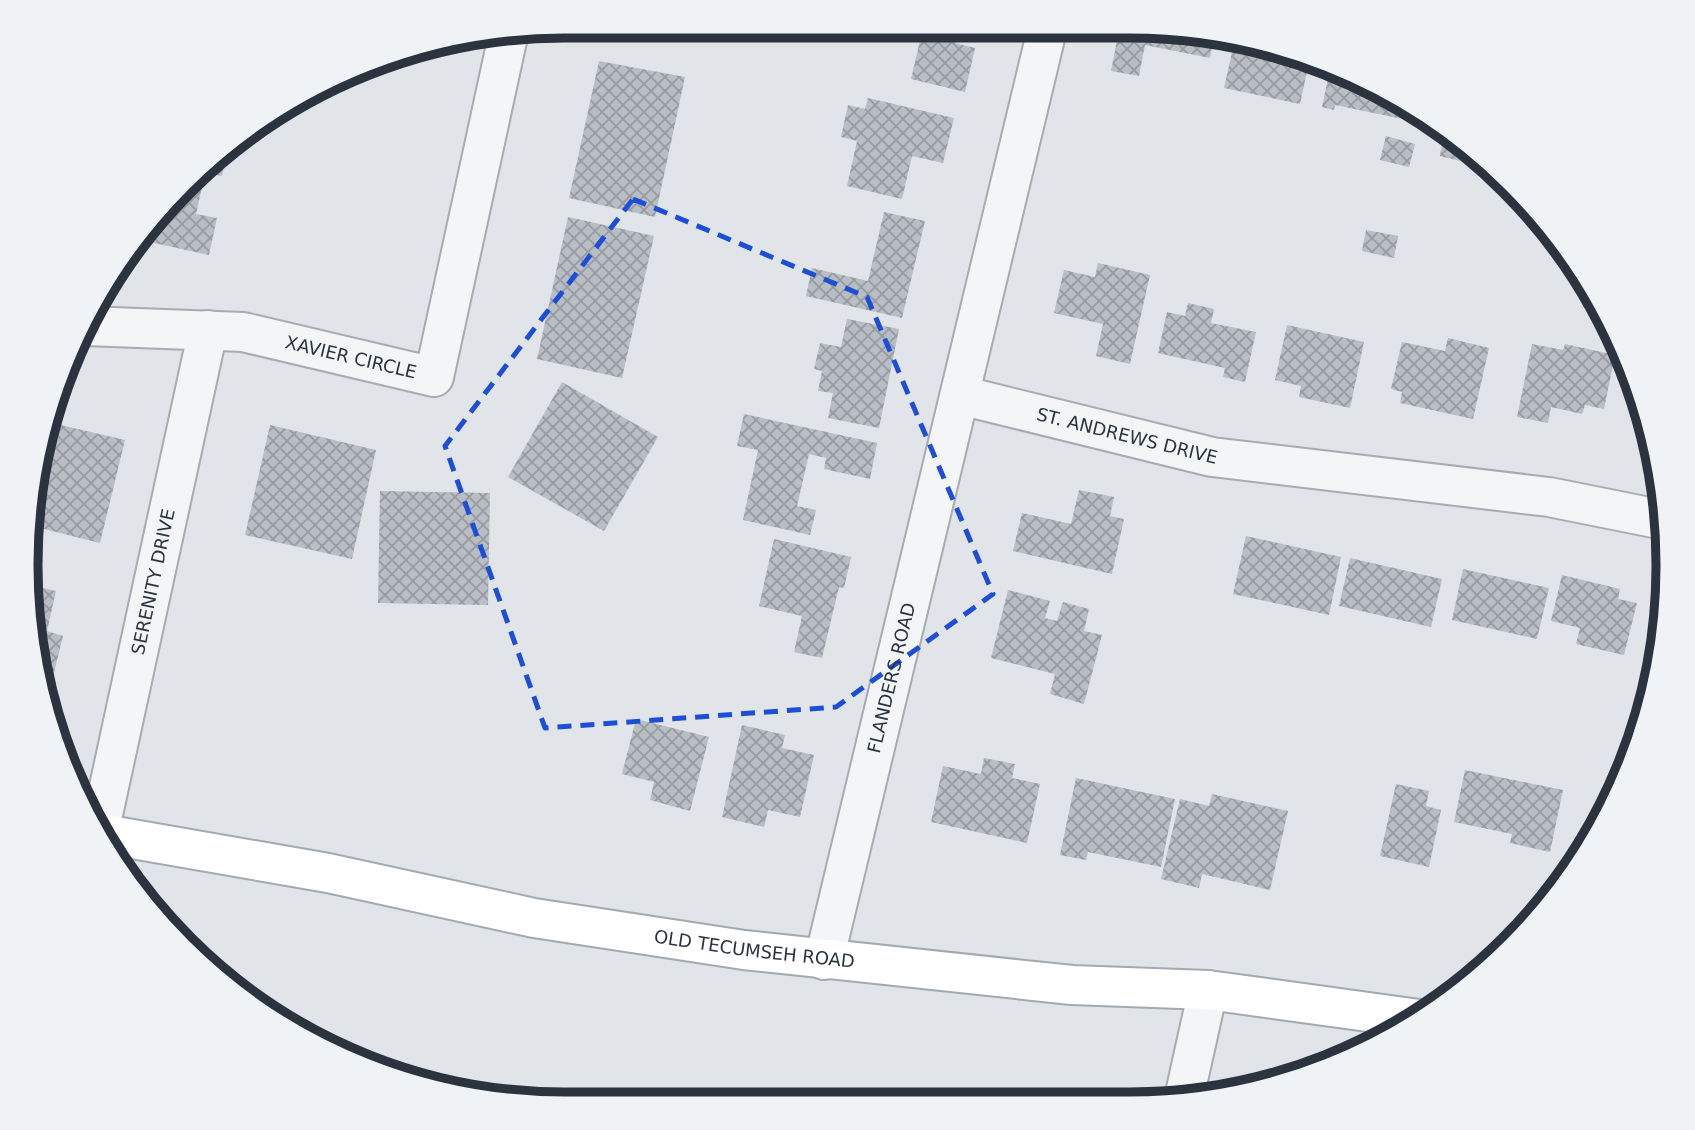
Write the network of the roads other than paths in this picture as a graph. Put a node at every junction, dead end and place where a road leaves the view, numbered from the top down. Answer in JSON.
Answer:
{"nodes":[{"id":1,"x":1044,"y":38,"type":"edge"},
{"id":2,"x":507,"y":42,"type":"edge"},
{"id":3,"x":96,"y":326,"type":"edge"},
{"id":4,"x":208,"y":330,"type":"junction"},
{"id":5,"x":960,"y":396,"type":"junction"},
{"id":6,"x":1654,"y":518,"type":"edge"},
{"id":7,"x":102,"y":815,"type":"edge"},
{"id":8,"x":114,"y":836,"type":"edge"},
{"id":9,"x":824,"y":960,"type":"junction"},
{"id":10,"x":1208,"y":990,"type":"junction"},
{"id":11,"x":1401,"y":1016,"type":"edge"},
{"id":12,"x":1186,"y":1088,"type":"edge"}],
"edges":[{"from":1,"to":5,"type":"street"},
{"from":2,"to":4,"type":"street","name":"XAVIER CIRCLE"},
{"from":3,"to":4,"type":"street","name":"XAVIER CIRCLE"},
{"from":4,"to":7,"type":"street","name":"SERENITY DRIVE"},
{"from":5,"to":6,"type":"street","name":"ST. ANDREWS DRIVE"},
{"from":5,"to":9,"type":"street","name":"FLANDERS ROAD"},
{"from":8,"to":9,"type":"main road","name":"OLD TECUMSEH ROAD"},
{"from":9,"to":10,"type":"main road","name":"OLD TECUMSEH ROAD"},
{"from":10,"to":11,"type":"main road","name":"OLD TECUMSEH ROAD"},
{"from":10,"to":12,"type":"street"}]}
